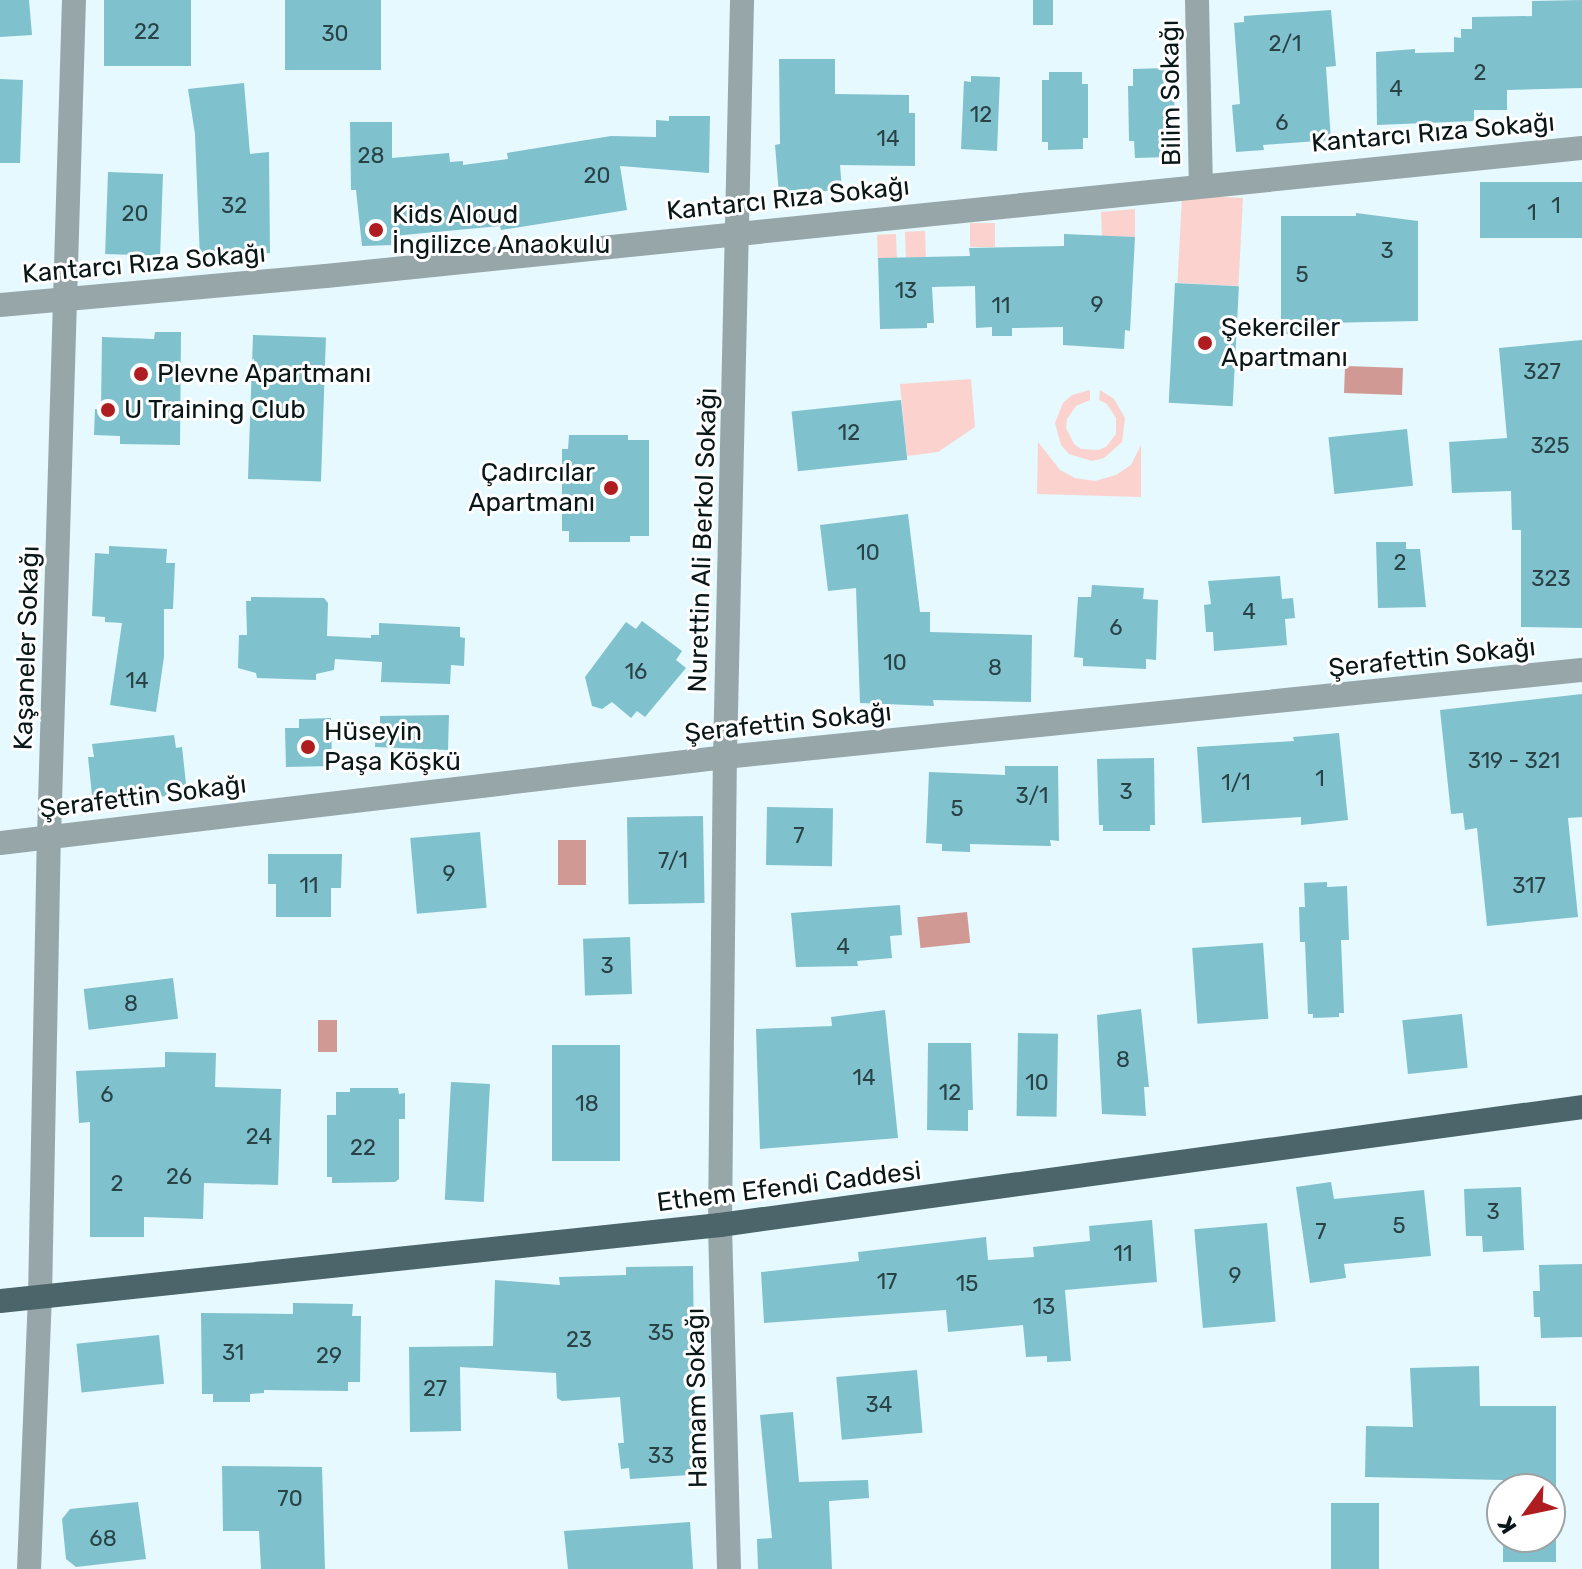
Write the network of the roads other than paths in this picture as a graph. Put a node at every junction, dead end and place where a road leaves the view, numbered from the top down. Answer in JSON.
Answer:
{"nodes":[{"id":1,"x":74,"y":0,"type":"edge"},
{"id":2,"x":742,"y":0,"type":"edge"},
{"id":3,"x":1197,"y":0,"type":"edge"},
{"id":4,"x":1582,"y":148,"type":"edge"},
{"id":5,"x":1201,"y":184,"type":"junction"},
{"id":6,"x":739,"y":231,"type":"junction"},
{"id":7,"x":66,"y":298,"type":"junction"},
{"id":8,"x":0,"y":305,"type":"edge"},
{"id":9,"x":1582,"y":670,"type":"edge"},
{"id":10,"x":725,"y":757,"type":"junction"},
{"id":11,"x":49,"y":836,"type":"junction"},
{"id":12,"x":0,"y":843,"type":"edge"},
{"id":13,"x":1582,"y":1107,"type":"edge"},
{"id":14,"x":720,"y":1225,"type":"junction"},
{"id":15,"x":40,"y":1298,"type":"junction"},
{"id":16,"x":0,"y":1301,"type":"edge"},
{"id":17,"x":29,"y":1569,"type":"edge"},
{"id":18,"x":729,"y":1569,"type":"edge"}],
"edges":[{"from":1,"to":7,"type":"street","name":"Kaşaneler Sokağı"},
{"from":2,"to":6,"type":"street","name":"Nurettin Ali Berkol Sokağı"},
{"from":3,"to":5,"type":"street","name":"Bilim Sokağı"},
{"from":4,"to":5,"type":"street","name":"Kantarcı Rıza Sokağı"},
{"from":5,"to":6,"type":"street","name":"Kantarcı Rıza Sokağı"},
{"from":6,"to":7,"type":"street","name":"Kantarcı Rıza Sokağı"},
{"from":6,"to":10,"type":"street","name":"Nurettin Ali Berkol Sokağı"},
{"from":7,"to":8,"type":"street","name":"Kantarcı Rıza Sokağı"},
{"from":7,"to":11,"type":"street","name":"Kaşaneler Sokağı"},
{"from":9,"to":10,"type":"street","name":"Şerafettin Sokağı"},
{"from":10,"to":11,"type":"street","name":"Şerafettin Sokağı"},
{"from":10,"to":14,"type":"street","name":"Nurettin Ali Berkol Sokağı"},
{"from":11,"to":12,"type":"street","name":"Şerafettin Sokağı"},
{"from":11,"to":15,"type":"street","name":"Kaşaneler Sokağı"},
{"from":13,"to":14,"type":"main road","name":"Ethem Efendi Caddesi"},
{"from":14,"to":15,"type":"main road","name":"Ethem Efendi Caddesi"},
{"from":14,"to":18,"type":"street","name":"Hamam Sokağı"},
{"from":15,"to":16,"type":"main road","name":"Ethem Efendi Caddesi"},
{"from":15,"to":17,"type":"street","name":"Kaşaneler Sokağı"}]}
